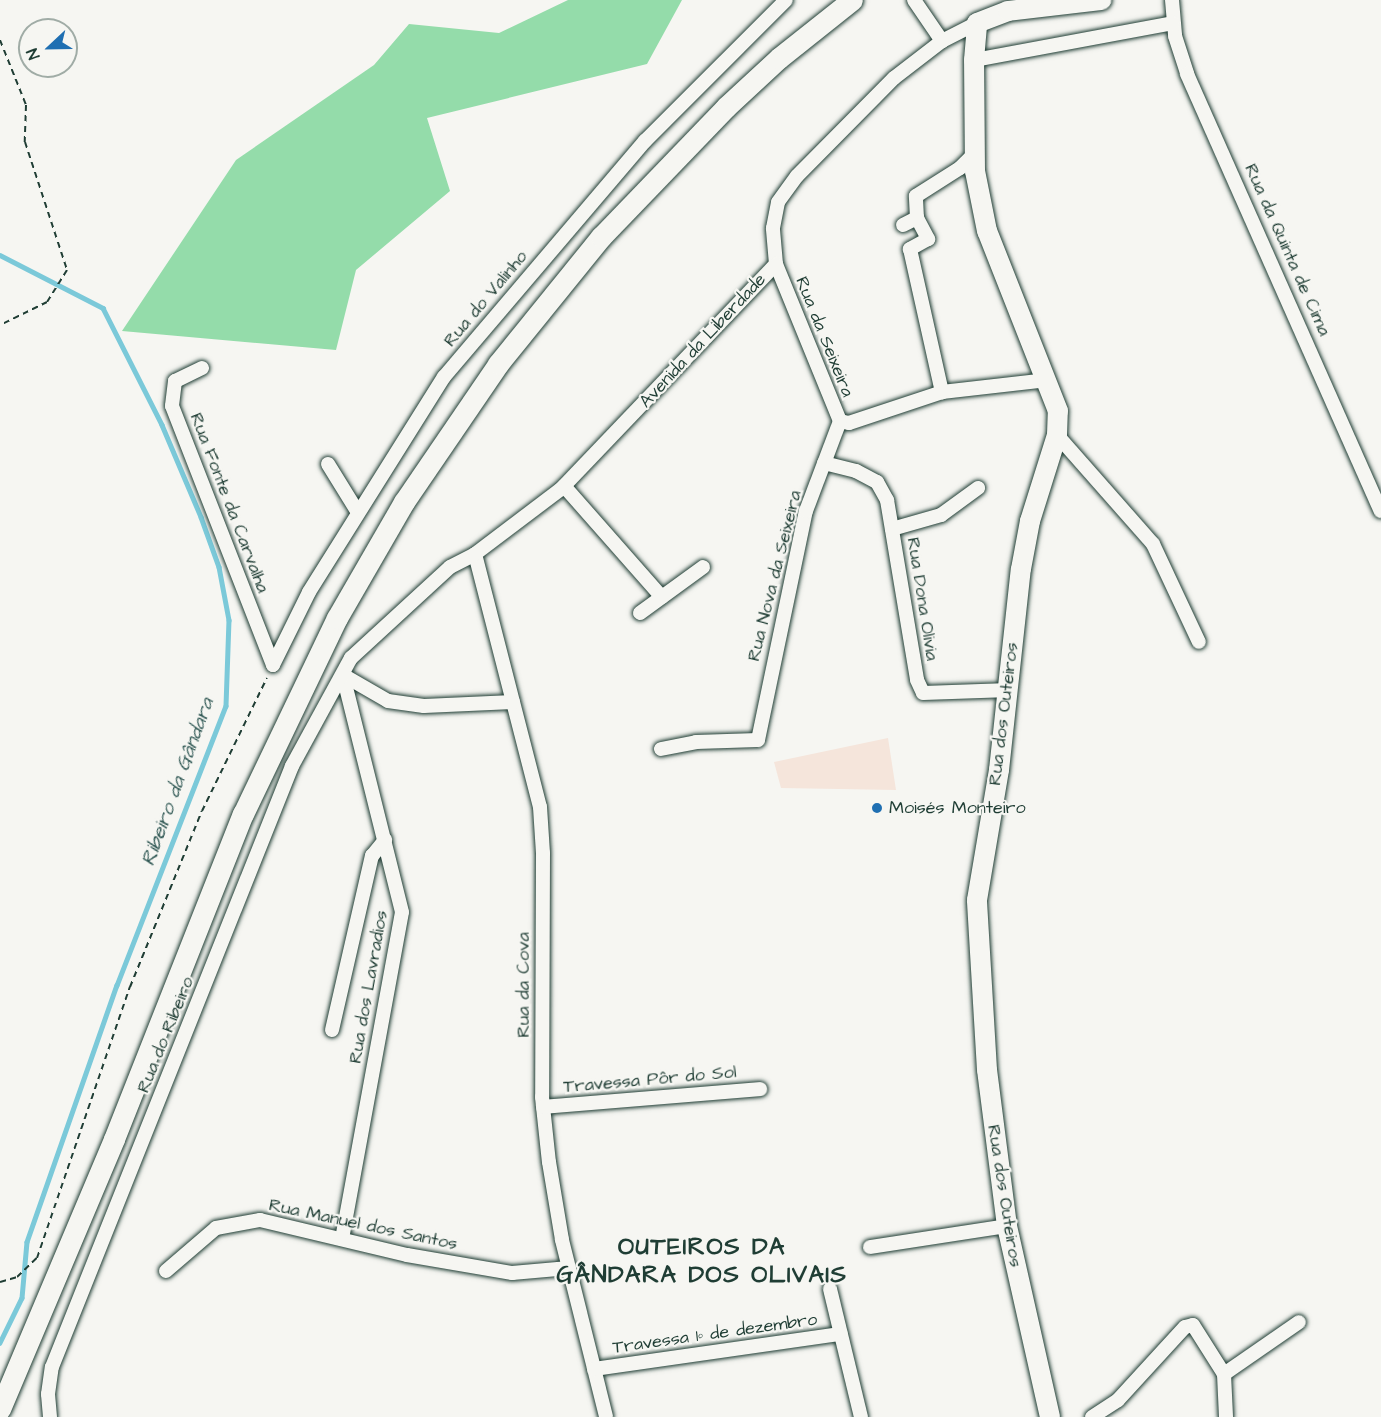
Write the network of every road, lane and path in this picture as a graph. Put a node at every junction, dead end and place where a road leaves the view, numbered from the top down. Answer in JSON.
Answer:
{"nodes":[{"id":1,"x":786,"y":0,"type":"edge"},
{"id":2,"x":852,"y":0,"type":"edge"},
{"id":3,"x":914,"y":0,"type":"edge"},
{"id":4,"x":1101,"y":0,"type":"edge"},
{"id":5,"x":1172,"y":0,"type":"edge"},
{"id":6,"x":977,"y":23,"type":"junction"},
{"id":7,"x":1173,"y":23,"type":"junction"},
{"id":8,"x":0,"y":40,"type":"edge"},
{"id":9,"x":942,"y":41,"type":"junction"},
{"id":10,"x":974,"y":60,"type":"junction"},
{"id":11,"x":974,"y":154,"type":"junction"},
{"id":12,"x":917,"y":218,"type":"junction"},
{"id":13,"x":903,"y":225,"type":"dead end"},
{"id":14,"x":776,"y":264,"type":"junction"},
{"id":15,"x":0,"y":326,"type":"edge"},
{"id":16,"x":202,"y":368,"type":"dead end"},
{"id":17,"x":1047,"y":380,"type":"junction"},
{"id":18,"x":942,"y":392,"type":"junction"},
{"id":19,"x":840,"y":422,"type":"junction"},
{"id":20,"x":1057,"y":435,"type":"junction"},
{"id":21,"x":824,"y":463,"type":"junction"},
{"id":22,"x":328,"y":464,"type":"dead end"},
{"id":23,"x":564,"y":486,"type":"junction"},
{"id":24,"x":978,"y":488,"type":"dead end"},
{"id":25,"x":357,"y":511,"type":"junction"},
{"id":26,"x":1381,"y":511,"type":"edge"},
{"id":27,"x":892,"y":530,"type":"junction"},
{"id":28,"x":475,"y":554,"type":"junction"},
{"id":29,"x":703,"y":567,"type":"dead end"},
{"id":30,"x":662,"y":597,"type":"junction"},
{"id":31,"x":640,"y":613,"type":"dead end"},
{"id":32,"x":1199,"y":642,"type":"dead end"},
{"id":33,"x":273,"y":665,"type":"junction"},
{"id":34,"x":343,"y":675,"type":"junction"},
{"id":35,"x":1010,"y":690,"type":"junction"},
{"id":36,"x":513,"y":702,"type":"junction"},
{"id":37,"x":661,"y":749,"type":"dead end"},
{"id":38,"x":385,"y":840,"type":"junction"},
{"id":39,"x":332,"y":1030,"type":"dead end"},
{"id":40,"x":760,"y":1089,"type":"dead end"},
{"id":41,"x":543,"y":1107,"type":"junction"},
{"id":42,"x":1007,"y":1226,"type":"junction"},
{"id":43,"x":342,"y":1239,"type":"junction"},
{"id":44,"x":870,"y":1247,"type":"dead end"},
{"id":45,"x":569,"y":1268,"type":"junction"},
{"id":46,"x":166,"y":1271,"type":"dead end"},
{"id":47,"x":0,"y":1282,"type":"edge"},
{"id":48,"x":830,"y":1289,"type":"dead end"},
{"id":49,"x":1299,"y":1322,"type":"dead end"},
{"id":50,"x":841,"y":1334,"type":"junction"},
{"id":51,"x":594,"y":1370,"type":"junction"},
{"id":52,"x":1224,"y":1374,"type":"junction"},
{"id":53,"x":0,"y":1409,"type":"edge"},
{"id":54,"x":50,"y":1417,"type":"edge"},
{"id":55,"x":606,"y":1417,"type":"edge"},
{"id":56,"x":861,"y":1417,"type":"edge"},
{"id":57,"x":1050,"y":1417,"type":"edge"},
{"id":58,"x":1092,"y":1417,"type":"edge"},
{"id":59,"x":1226,"y":1417,"type":"edge"}],
"edges":[{"from":1,"to":25,"type":"street","name":"Rua do Valinho"},
{"from":2,"to":53,"type":"main road"},
{"from":3,"to":9,"type":"street"},
{"from":4,"to":6,"type":"street","name":"Avenida da Liberdade"},
{"from":5,"to":7,"type":"street","name":"Rua da Quinta de Cima"},
{"from":6,"to":9,"type":"street","name":"Avenida da Liberdade"},
{"from":6,"to":10,"type":"street","name":"Rua dos Outeiros"},
{"from":7,"to":10,"type":"street"},
{"from":7,"to":26,"type":"street","name":"Rua da Quinta de Cima"},
{"from":8,"to":15,"type":"path"},
{"from":9,"to":14,"type":"street","name":"Avenida da Liberdade"},
{"from":10,"to":11,"type":"street","name":"Rua dos Outeiros"},
{"from":11,"to":12,"type":"street"},
{"from":11,"to":17,"type":"street","name":"Rua dos Outeiros"},
{"from":12,"to":13,"type":"street"},
{"from":12,"to":18,"type":"street"},
{"from":14,"to":19,"type":"street","name":"Rua da Seixeira"},
{"from":14,"to":23,"type":"street","name":"Avenida da Liberdade"},
{"from":16,"to":33,"type":"street","name":"Rua Fonte da Carvalha"},
{"from":17,"to":18,"type":"street"},
{"from":17,"to":20,"type":"street","name":"Rua dos Outeiros"},
{"from":18,"to":19,"type":"street"},
{"from":19,"to":21,"type":"street","name":"Rua Nova da Seixeira"},
{"from":20,"to":32,"type":"street"},
{"from":20,"to":35,"type":"street","name":"Rua dos Outeiros"},
{"from":21,"to":27,"type":"street","name":"Rua Dona Olivia"},
{"from":21,"to":37,"type":"street","name":"Rua Nova da Seixeira"},
{"from":22,"to":25,"type":"street"},
{"from":23,"to":28,"type":"street","name":"Avenida da Liberdade"},
{"from":23,"to":30,"type":"street"},
{"from":24,"to":27,"type":"street"},
{"from":25,"to":33,"type":"street","name":"Rua do Valinho"},
{"from":27,"to":35,"type":"street","name":"Rua Dona Olivia"},
{"from":28,"to":34,"type":"street","name":"Rua do Ribeiro"},
{"from":28,"to":36,"type":"street","name":"Rua da Cova"},
{"from":29,"to":30,"type":"street"},
{"from":30,"to":31,"type":"street"},
{"from":33,"to":47,"type":"path"},
{"from":34,"to":36,"type":"street"},
{"from":34,"to":38,"type":"street","name":"Rua dos Lavradios"},
{"from":34,"to":54,"type":"street","name":"Rua do Ribeiro"},
{"from":35,"to":42,"type":"street","name":"Rua dos Outeiros"},
{"from":36,"to":41,"type":"street","name":"Rua da Cova"},
{"from":38,"to":39,"type":"street"},
{"from":38,"to":43,"type":"street","name":"Rua dos Lavradios"},
{"from":40,"to":41,"type":"street","name":"Travessa Pôr do Sol"},
{"from":41,"to":45,"type":"street","name":"Rua da Cova"},
{"from":42,"to":44,"type":"street"},
{"from":42,"to":57,"type":"street","name":"Rua dos Outeiros"},
{"from":43,"to":45,"type":"street","name":"Rua Manuel dos Santos"},
{"from":43,"to":46,"type":"street","name":"Rua Manuel dos Santos"},
{"from":45,"to":51,"type":"street","name":"Rua da Cova"},
{"from":48,"to":50,"type":"street"},
{"from":49,"to":52,"type":"street"},
{"from":50,"to":51,"type":"street","name":"Travessa 1º de dezembro"},
{"from":50,"to":56,"type":"street"},
{"from":51,"to":55,"type":"street","name":"Rua da Cova"},
{"from":52,"to":58,"type":"street"},
{"from":52,"to":59,"type":"street"}]}
